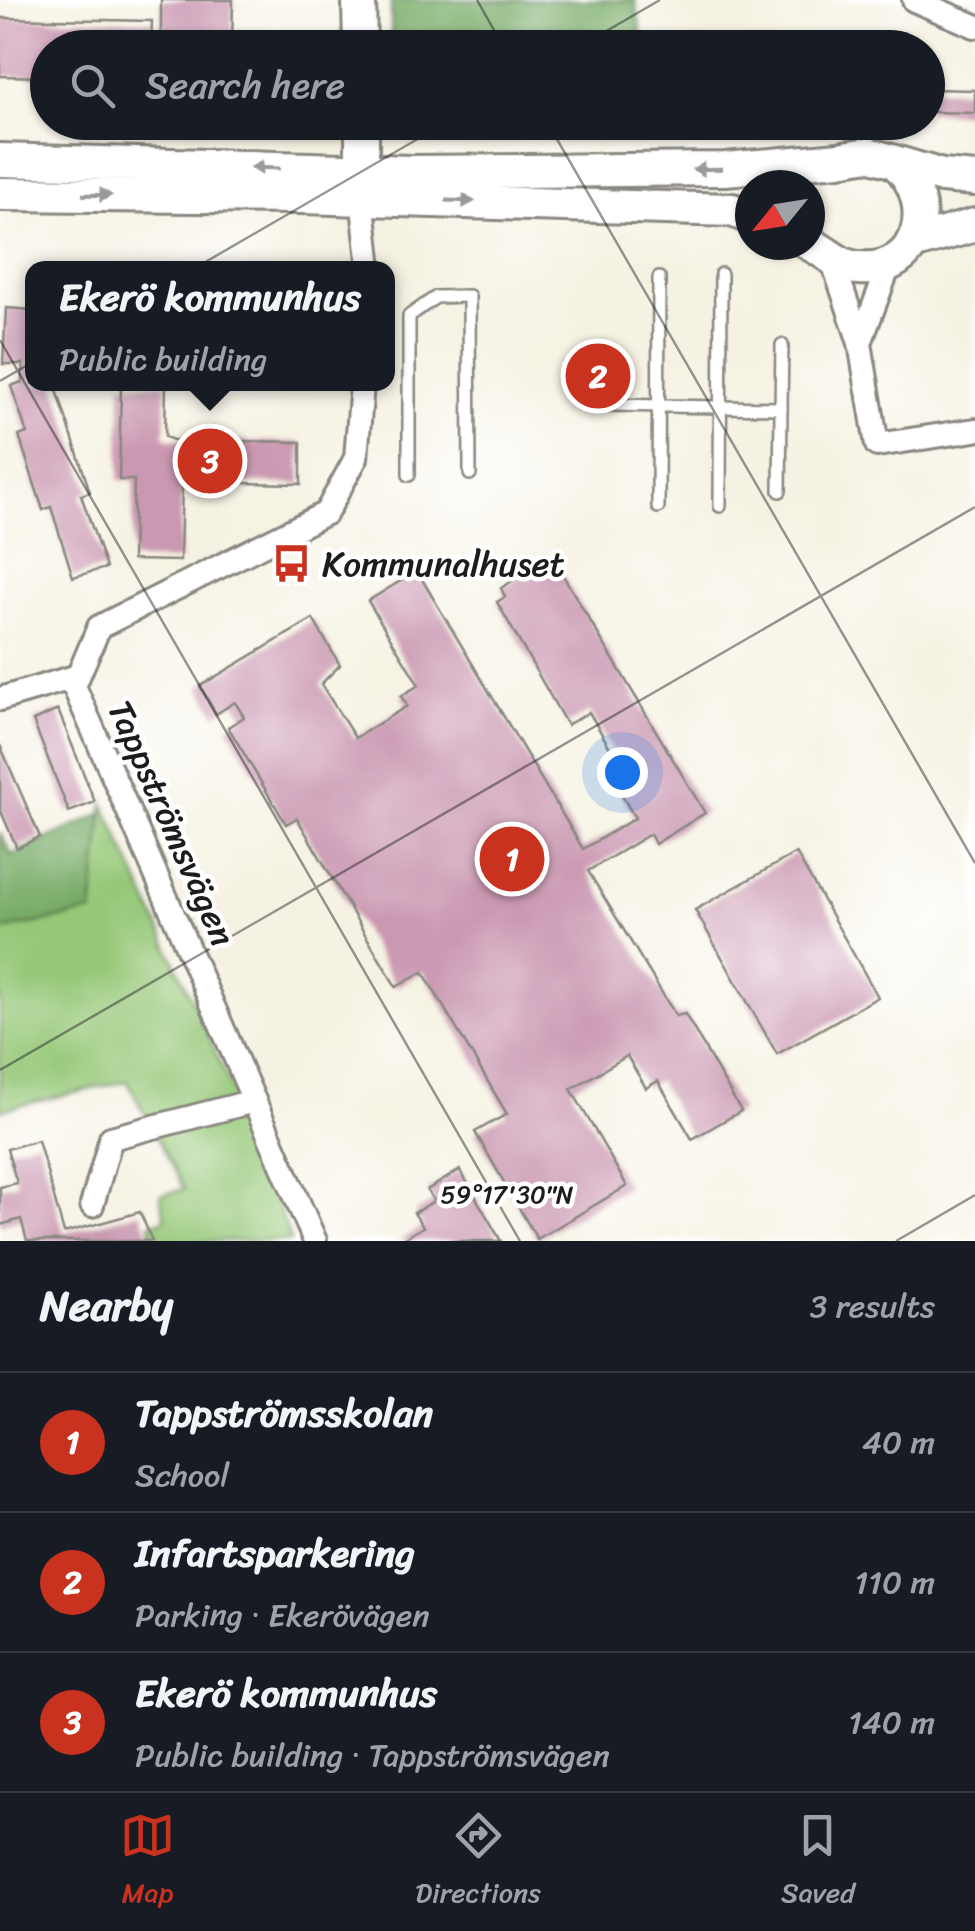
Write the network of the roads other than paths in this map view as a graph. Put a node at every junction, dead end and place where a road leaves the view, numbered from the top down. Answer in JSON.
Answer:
{"nodes":[{"id":1,"x":358,"y":0,"type":"edge"},
{"id":2,"x":914,"y":0,"type":"edge"},
{"id":3,"x":975,"y":26,"type":"edge"},
{"id":4,"x":359,"y":30,"type":"edge"},
{"id":5,"x":362,"y":140,"type":"edge"},
{"id":6,"x":0,"y":160,"type":"edge"},
{"id":7,"x":839,"y":160,"type":"junction"},
{"id":8,"x":896,"y":163,"type":"junction"},
{"id":9,"x":824,"y":170,"type":"edge"},
{"id":10,"x":975,"y":179,"type":"edge"},
{"id":11,"x":362,"y":184,"type":"junction"},
{"id":12,"x":0,"y":194,"type":"edge"},
{"id":13,"x":735,"y":211,"type":"edge"},
{"id":14,"x":975,"y":225,"type":"edge"},
{"id":15,"x":825,"y":249,"type":"edge"},
{"id":16,"x":901,"y":253,"type":"junction"},
{"id":17,"x":824,"y":260,"type":"edge"},
{"id":18,"x":369,"y":261,"type":"edge"},
{"id":19,"x":721,"y":274,"type":"dead end"},
{"id":20,"x":658,"y":278,"type":"dead end"},
{"id":21,"x":860,"y":343,"type":"junction"},
{"id":22,"x":782,"y":346,"type":"dead end"},
{"id":23,"x":361,"y":391,"type":"edge"},
{"id":24,"x":609,"y":405,"type":"dead end"},
{"id":25,"x":660,"y":406,"type":"junction"},
{"id":26,"x":720,"y":408,"type":"junction"},
{"id":27,"x":781,"y":408,"type":"junction"},
{"id":28,"x":975,"y":430,"type":"edge"},
{"id":29,"x":470,"y":474,"type":"dead end"},
{"id":30,"x":408,"y":475,"type":"dead end"},
{"id":31,"x":780,"y":490,"type":"dead end"},
{"id":32,"x":720,"y":506,"type":"dead end"},
{"id":33,"x":658,"y":507,"type":"dead end"},
{"id":34,"x":78,"y":676,"type":"junction"},
{"id":35,"x":0,"y":698,"type":"edge"},
{"id":36,"x":254,"y":1101,"type":"junction"},
{"id":37,"x":92,"y":1205,"type":"dead end"},
{"id":38,"x":316,"y":1241,"type":"edge"}],
"edges":[{"from":1,"to":4,"type":"main road"},
{"from":2,"to":3,"type":"street"},
{"from":5,"to":11,"type":"main road"},
{"from":11,"to":6,"type":"main road","one_way":true},
{"from":7,"to":8,"type":"main road"},
{"from":7,"to":9,"type":"main road"},
{"from":7,"to":11,"type":"main road","one_way":true},
{"from":8,"to":10,"type":"main road"},
{"from":8,"to":16,"type":"main road"},
{"from":12,"to":11,"type":"main road","one_way":true},
{"from":11,"to":13,"type":"main road","one_way":true},
{"from":11,"to":18,"type":"street"},
{"from":14,"to":16,"type":"main road"},
{"from":15,"to":16,"type":"main road"},
{"from":16,"to":21,"type":"street"},
{"from":17,"to":21,"type":"street"},
{"from":19,"to":26,"type":"lane"},
{"from":20,"to":25,"type":"lane"},
{"from":21,"to":28,"type":"street"},
{"from":22,"to":27,"type":"lane"},
{"from":23,"to":34,"type":"street","name":"Tappströmsvägen"},
{"from":24,"to":25,"type":"lane"},
{"from":25,"to":26,"type":"lane"},
{"from":25,"to":33,"type":"lane"},
{"from":26,"to":27,"type":"lane"},
{"from":26,"to":32,"type":"lane"},
{"from":27,"to":31,"type":"lane"},
{"from":29,"to":30,"type":"lane"},
{"from":34,"to":35,"type":"street"},
{"from":34,"to":36,"type":"street","name":"Tappströmsvägen"},
{"from":36,"to":37,"type":"street"},
{"from":36,"to":38,"type":"street","name":"Tappströmsvägen"}]}
